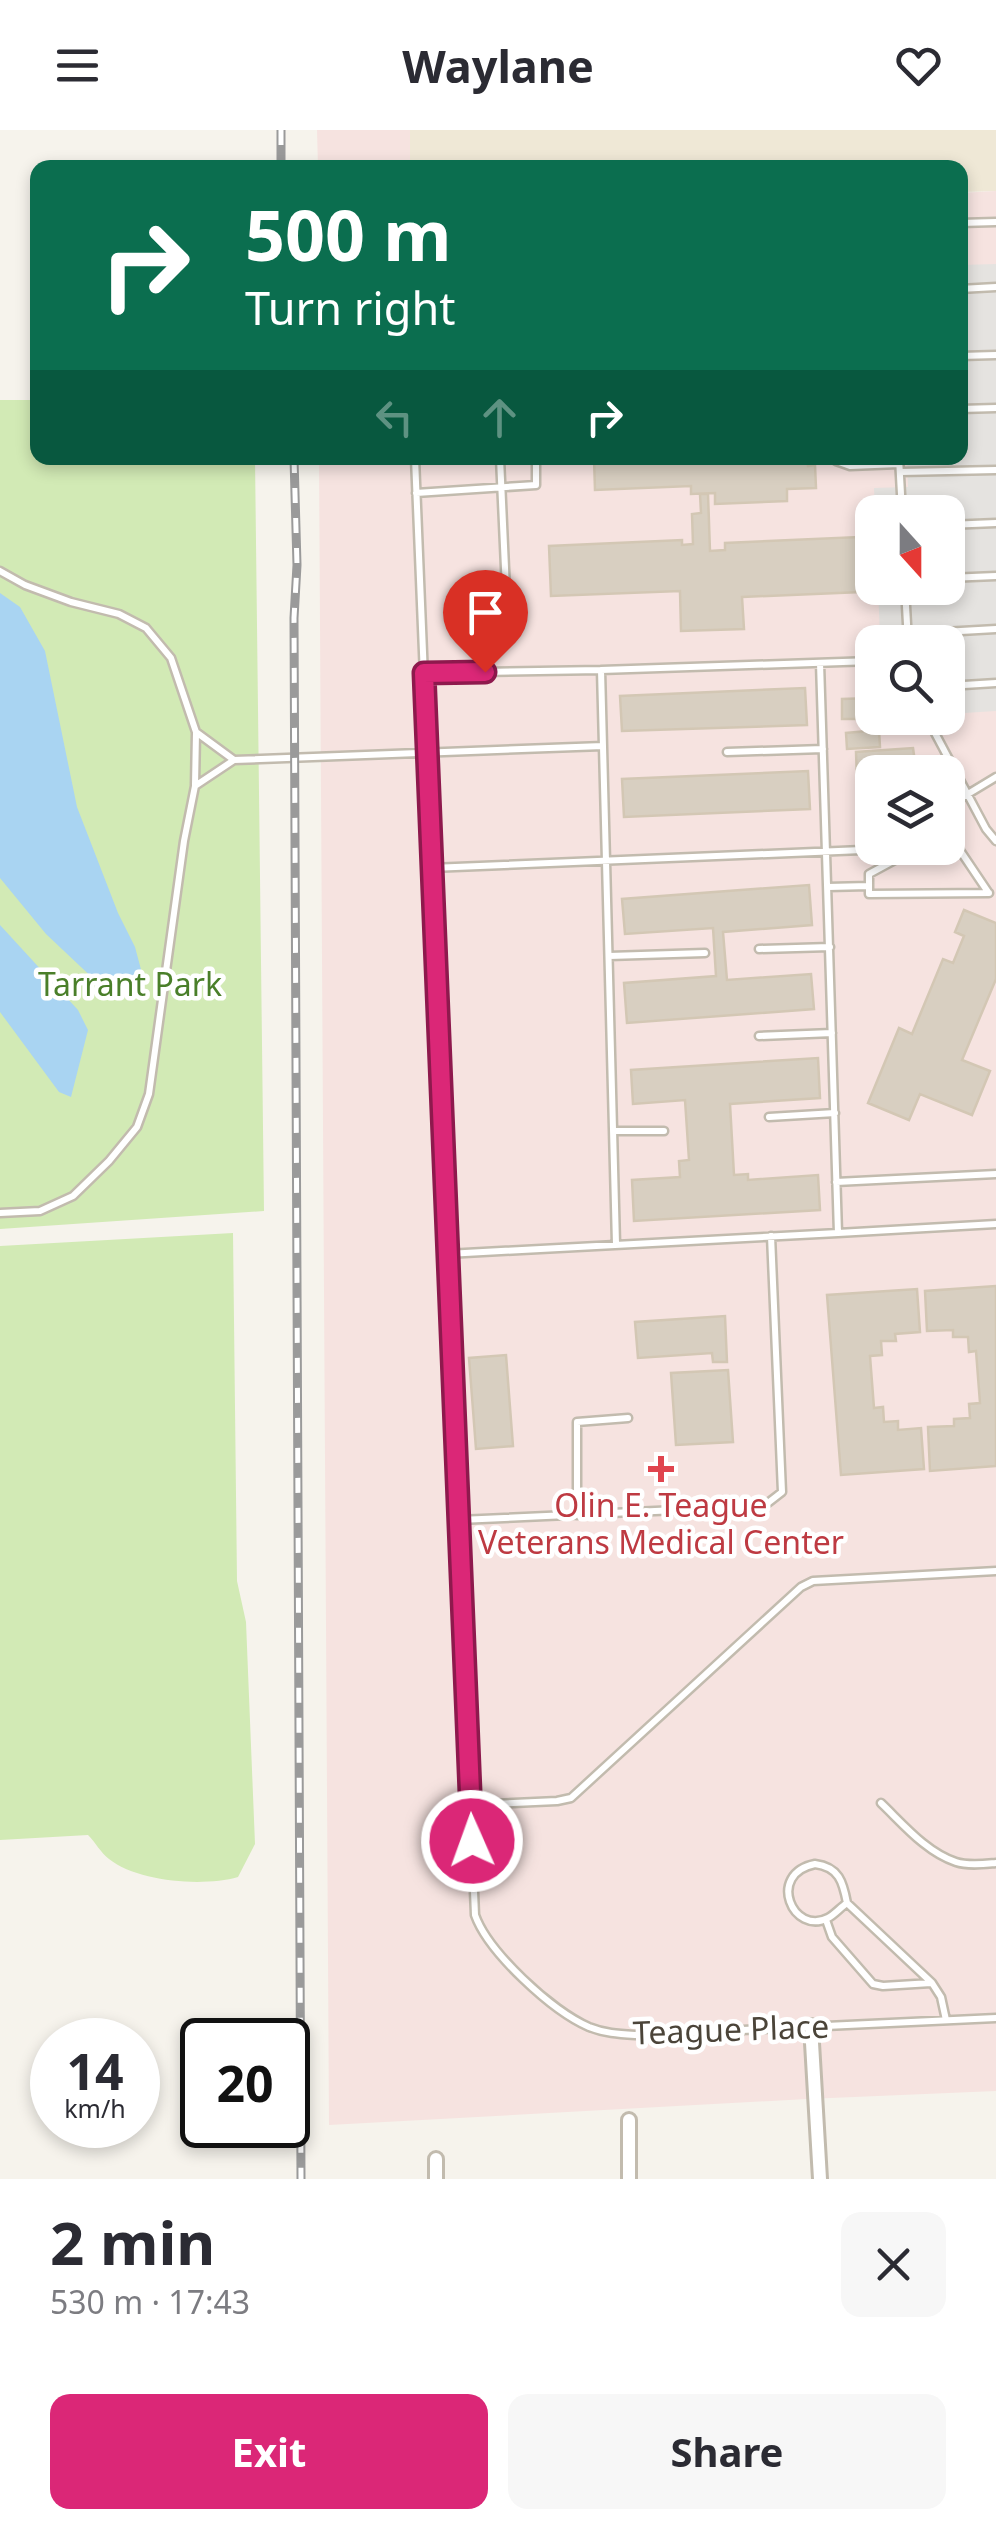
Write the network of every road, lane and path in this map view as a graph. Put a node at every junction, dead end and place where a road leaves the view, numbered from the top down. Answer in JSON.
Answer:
{"nodes":[{"id":1,"x":996,"y":222,"type":"edge"},
{"id":2,"x":968,"y":223,"type":"edge"},
{"id":3,"x":996,"y":287,"type":"edge"},
{"id":4,"x":968,"y":288,"type":"edge"},
{"id":5,"x":996,"y":355,"type":"edge"},
{"id":6,"x":968,"y":356,"type":"edge"},
{"id":7,"x":996,"y":408,"type":"edge"},
{"id":8,"x":968,"y":409,"type":"edge"},
{"id":9,"x":415,"y":465,"type":"edge"},
{"id":10,"x":500,"y":465,"type":"edge"},
{"id":11,"x":536,"y":465,"type":"edge"},
{"id":12,"x":847,"y":465,"type":"edge"},
{"id":13,"x":899,"y":465,"type":"edge"},
{"id":14,"x":996,"y":470,"type":"edge"},
{"id":15,"x":500,"y":488,"type":"junction"},
{"id":16,"x":416,"y":493,"type":"junction"},
{"id":17,"x":901,"y":495,"type":"edge"},
{"id":18,"x":996,"y":524,"type":"edge"},
{"id":19,"x":965,"y":525,"type":"edge"},
{"id":20,"x":0,"y":570,"type":"edge"},
{"id":21,"x":996,"y":576,"type":"edge"},
{"id":22,"x":965,"y":577,"type":"edge"},
{"id":23,"x":996,"y":629,"type":"edge"},
{"id":24,"x":965,"y":632,"type":"edge"},
{"id":25,"x":855,"y":662,"type":"edge"},
{"id":26,"x":820,"y":663,"type":"junction"},
{"id":27,"x":601,"y":670,"type":"junction"},
{"id":28,"x":485,"y":672,"type":"junction"},
{"id":29,"x":424,"y":673,"type":"junction"},
{"id":30,"x":996,"y":683,"type":"edge"},
{"id":31,"x":965,"y":685,"type":"edge"},
{"id":32,"x":196,"y":732,"type":"junction"},
{"id":33,"x":936,"y":735,"type":"edge"},
{"id":34,"x":603,"y":746,"type":"junction"},
{"id":35,"x":824,"y":748,"type":"junction"},
{"id":36,"x":727,"y":752,"type":"dead end"},
{"id":37,"x":426,"y":754,"type":"junction"},
{"id":38,"x":234,"y":760,"type":"junction"},
{"id":39,"x":996,"y":777,"type":"edge"},
{"id":40,"x":195,"y":786,"type":"junction"},
{"id":41,"x":968,"y":795,"type":"junction"},
{"id":42,"x":965,"y":797,"type":"edge"},
{"id":43,"x":996,"y":842,"type":"edge"},
{"id":44,"x":855,"y":850,"type":"edge"},
{"id":45,"x":827,"y":852,"type":"junction"},
{"id":46,"x":965,"y":859,"type":"edge"},
{"id":47,"x":606,"y":860,"type":"junction"},
{"id":48,"x":886,"y":865,"type":"edge"},
{"id":49,"x":431,"y":868,"type":"junction"},
{"id":50,"x":870,"y":886,"type":"junction"},
{"id":51,"x":828,"y":887,"type":"junction"},
{"id":52,"x":830,"y":947,"type":"junction"},
{"id":53,"x":760,"y":950,"type":"dead end"},
{"id":54,"x":705,"y":953,"type":"dead end"},
{"id":55,"x":609,"y":956,"type":"junction"},
{"id":56,"x":832,"y":1032,"type":"junction"},
{"id":57,"x":759,"y":1036,"type":"dead end"},
{"id":58,"x":835,"y":1113,"type":"junction"},
{"id":59,"x":769,"y":1117,"type":"dead end"},
{"id":60,"x":613,"y":1132,"type":"junction"},
{"id":61,"x":664,"y":1132,"type":"dead end"},
{"id":62,"x":996,"y":1174,"type":"edge"},
{"id":63,"x":836,"y":1182,"type":"junction"},
{"id":64,"x":0,"y":1213,"type":"edge"},
{"id":65,"x":996,"y":1224,"type":"edge"},
{"id":66,"x":838,"y":1233,"type":"junction"},
{"id":67,"x":770,"y":1236,"type":"junction"},
{"id":68,"x":616,"y":1244,"type":"junction"},
{"id":69,"x":448,"y":1254,"type":"junction"},
{"id":70,"x":628,"y":1418,"type":"dead end"},
{"id":71,"x":576,"y":1515,"type":"junction"},
{"id":72,"x":458,"y":1520,"type":"junction"},
{"id":73,"x":996,"y":1571,"type":"edge"},
{"id":74,"x":882,"y":1803,"type":"dead end"},
{"id":75,"x":470,"y":1805,"type":"junction"},
{"id":76,"x":996,"y":1863,"type":"edge"},
{"id":77,"x":847,"y":1902,"type":"junction"},
{"id":78,"x":826,"y":1920,"type":"junction"},
{"id":79,"x":932,"y":1983,"type":"junction"},
{"id":80,"x":996,"y":2018,"type":"edge"},
{"id":81,"x":946,"y":2020,"type":"junction"},
{"id":82,"x":811,"y":2026,"type":"junction"},
{"id":83,"x":629,"y":2120,"type":"dead end"},
{"id":84,"x":436,"y":2159,"type":"dead end"},
{"id":85,"x":436,"y":2179,"type":"edge"},
{"id":86,"x":630,"y":2179,"type":"edge"},
{"id":87,"x":820,"y":2179,"type":"edge"}],
"edges":[{"from":1,"to":2,"type":"lane"},
{"from":3,"to":4,"type":"lane"},
{"from":5,"to":6,"type":"lane"},
{"from":7,"to":8,"type":"lane"},
{"from":9,"to":16,"type":"lane","name":"Teague Place"},
{"from":10,"to":15,"type":"lane"},
{"from":11,"to":15,"type":"lane"},
{"from":12,"to":13,"type":"lane"},
{"from":13,"to":14,"type":"lane"},
{"from":13,"to":17,"type":"lane"},
{"from":15,"to":16,"type":"lane"},
{"from":15,"to":28,"type":"lane"},
{"from":16,"to":29,"type":"lane","name":"Teague Place"},
{"from":18,"to":19,"type":"lane"},
{"from":20,"to":32,"type":"lane"},
{"from":21,"to":22,"type":"lane"},
{"from":23,"to":24,"type":"lane"},
{"from":25,"to":26,"type":"lane"},
{"from":26,"to":27,"type":"lane"},
{"from":26,"to":35,"type":"lane"},
{"from":27,"to":28,"type":"lane"},
{"from":27,"to":34,"type":"lane"},
{"from":28,"to":29,"type":"lane"},
{"from":29,"to":37,"type":"lane","name":"Teague Place"},
{"from":30,"to":31,"type":"lane"},
{"from":32,"to":38,"type":"lane"},
{"from":32,"to":40,"type":"lane"},
{"from":33,"to":41,"type":"lane"},
{"from":34,"to":37,"type":"lane"},
{"from":34,"to":47,"type":"lane"},
{"from":35,"to":36,"type":"lane"},
{"from":35,"to":45,"type":"lane"},
{"from":37,"to":38,"type":"lane"},
{"from":37,"to":49,"type":"lane","name":"Teague Place"},
{"from":38,"to":40,"type":"lane"},
{"from":39,"to":41,"type":"lane"},
{"from":40,"to":64,"type":"lane"},
{"from":41,"to":42,"type":"lane"},
{"from":41,"to":43,"type":"lane"},
{"from":44,"to":45,"type":"lane"},
{"from":45,"to":47,"type":"lane"},
{"from":45,"to":51,"type":"lane"},
{"from":46,"to":50,"type":"lane"},
{"from":47,"to":49,"type":"lane"},
{"from":47,"to":55,"type":"lane"},
{"from":48,"to":50,"type":"lane"},
{"from":49,"to":69,"type":"lane","name":"Teague Place"},
{"from":50,"to":51,"type":"lane"},
{"from":51,"to":52,"type":"lane"},
{"from":52,"to":53,"type":"lane"},
{"from":52,"to":56,"type":"lane"},
{"from":54,"to":55,"type":"lane"},
{"from":55,"to":60,"type":"lane"},
{"from":56,"to":57,"type":"lane"},
{"from":56,"to":58,"type":"lane"},
{"from":58,"to":59,"type":"lane"},
{"from":58,"to":63,"type":"lane"},
{"from":60,"to":61,"type":"lane"},
{"from":60,"to":68,"type":"lane"},
{"from":62,"to":63,"type":"lane"},
{"from":63,"to":66,"type":"lane"},
{"from":65,"to":66,"type":"lane"},
{"from":66,"to":67,"type":"lane"},
{"from":67,"to":68,"type":"lane"},
{"from":67,"to":71,"type":"lane"},
{"from":68,"to":69,"type":"lane"},
{"from":69,"to":72,"type":"lane","name":"Teague Place"},
{"from":70,"to":71,"type":"lane"},
{"from":71,"to":72,"type":"lane"},
{"from":72,"to":75,"type":"lane","name":"Teague Place"},
{"from":73,"to":75,"type":"lane"},
{"from":74,"to":76,"type":"lane"},
{"from":75,"to":82,"type":"lane","name":"Teague Place"},
{"from":77,"to":78,"type":"lane"},
{"from":77,"to":78,"type":"lane"},
{"from":77,"to":79,"type":"lane"},
{"from":78,"to":79,"type":"lane"},
{"from":79,"to":81,"type":"lane"},
{"from":80,"to":81,"type":"lane","name":"Teague Place"},
{"from":81,"to":82,"type":"lane","name":"Teague Place"},
{"from":82,"to":87,"type":"street"},
{"from":83,"to":86,"type":"street"},
{"from":84,"to":85,"type":"street"}]}
